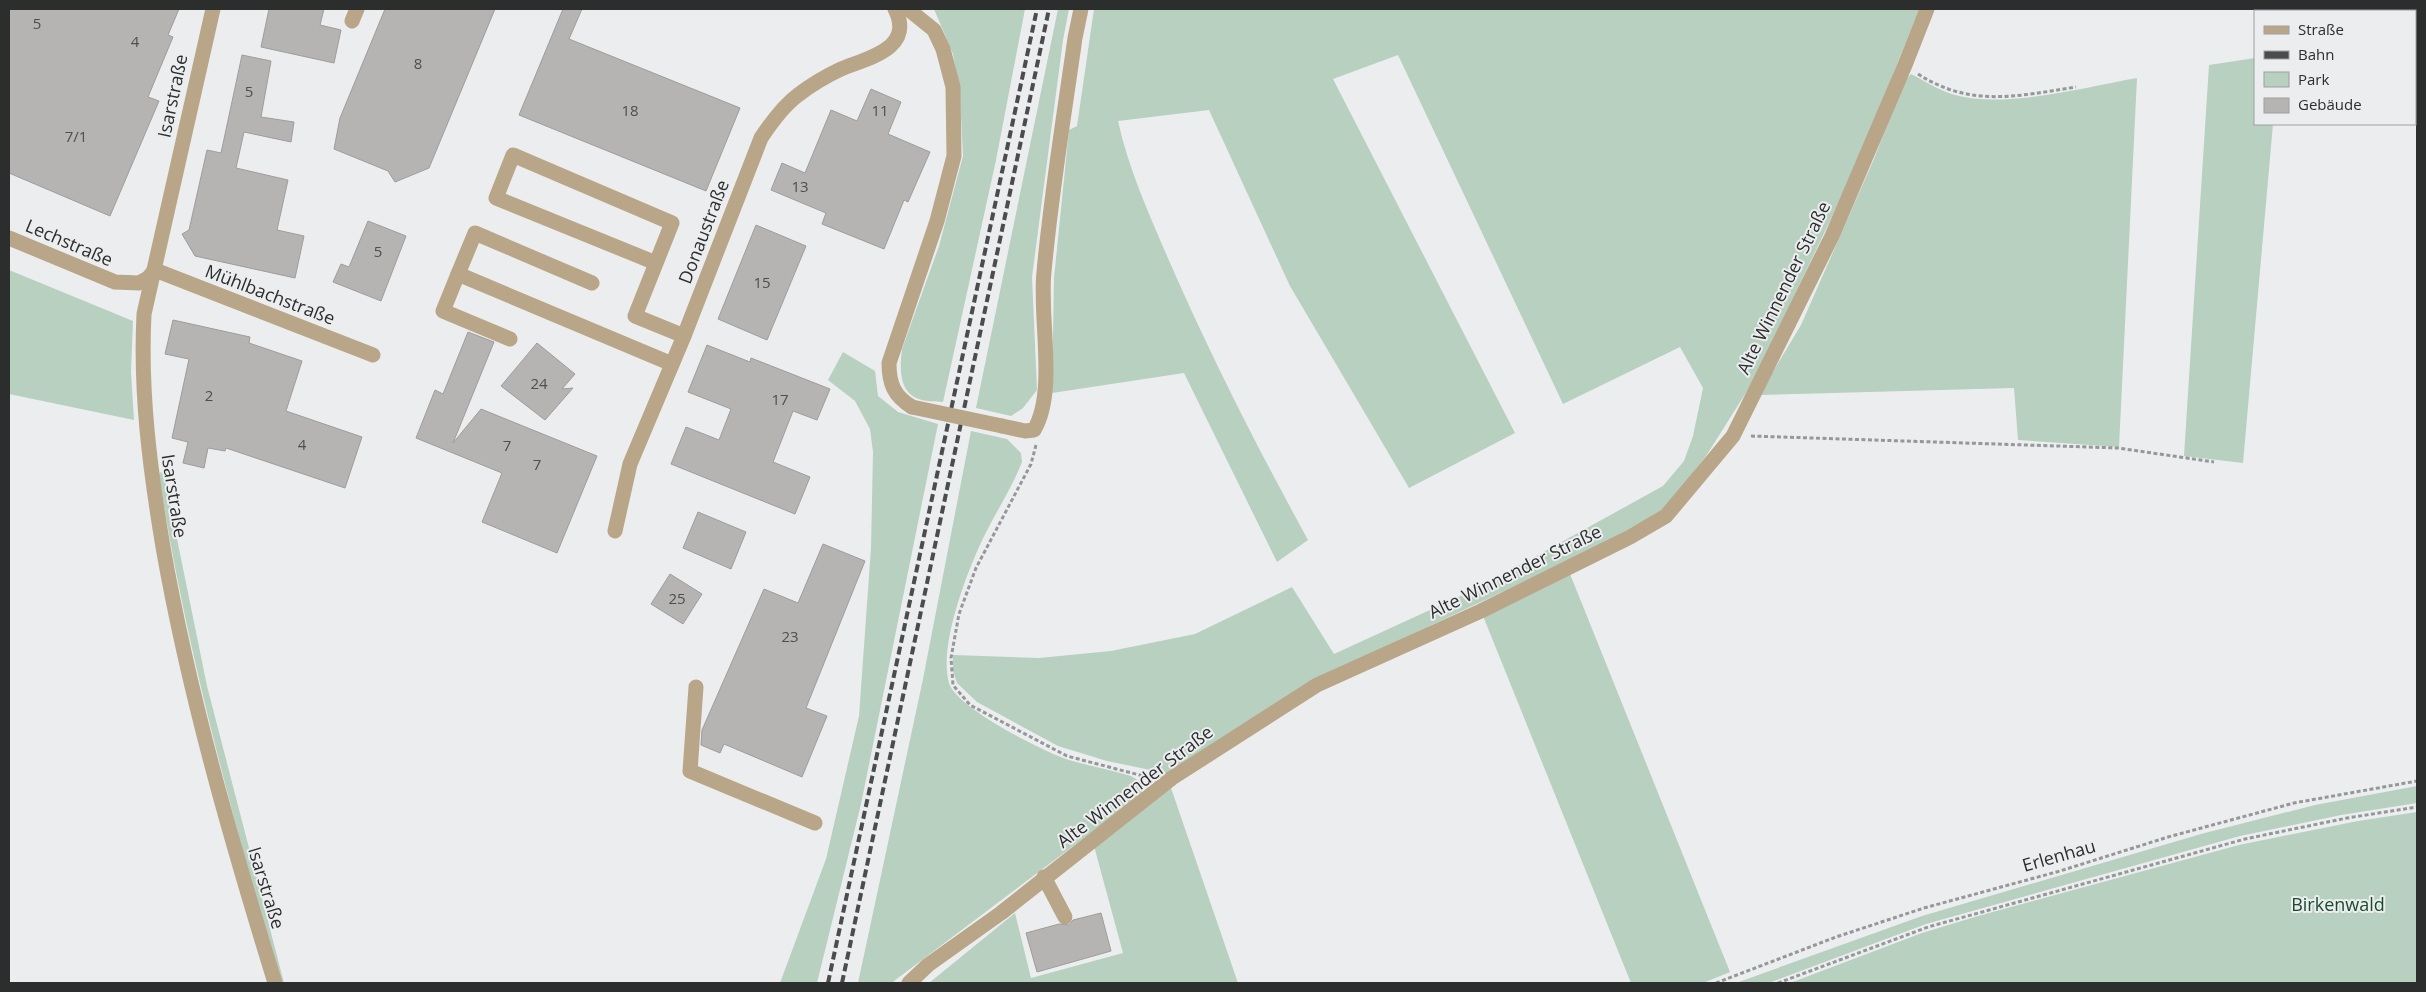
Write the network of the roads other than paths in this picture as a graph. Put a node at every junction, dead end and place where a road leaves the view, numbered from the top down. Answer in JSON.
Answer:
{"nodes":[{"id":1,"x":213,"y":9,"type":"edge"},
{"id":2,"x":895,"y":9,"type":"edge"},
{"id":3,"x":908,"y":9,"type":"edge"},
{"id":4,"x":1081,"y":9,"type":"edge"},
{"id":5,"x":1927,"y":9,"type":"edge"},
{"id":6,"x":9,"y":238,"type":"edge"},
{"id":7,"x":656,"y":263,"type":"junction"},
{"id":8,"x":154,"y":270,"type":"junction"},
{"id":9,"x":458,"y":274,"type":"junction"},
{"id":10,"x":592,"y":283,"type":"dead end"},
{"id":11,"x":684,"y":336,"type":"junction"},
{"id":12,"x":510,"y":339,"type":"dead end"},
{"id":13,"x":373,"y":355,"type":"dead end"},
{"id":14,"x":672,"y":364,"type":"junction"},
{"id":15,"x":615,"y":531,"type":"dead end"},
{"id":16,"x":696,"y":687,"type":"dead end"},
{"id":17,"x":815,"y":823,"type":"dead end"},
{"id":18,"x":1044,"y":877,"type":"junction"},
{"id":19,"x":1065,"y":917,"type":"dead end"},
{"id":20,"x":276,"y":983,"type":"edge"},
{"id":21,"x":909,"y":983,"type":"edge"}],
"edges":[{"from":1,"to":8,"type":"street","name":"Isarstraße"},
{"from":2,"to":11,"type":"street","name":"Donaustraße"},
{"from":3,"to":4,"type":"street","bridge":true},
{"from":5,"to":18,"type":"street","name":"Alte Winnender Straße"},
{"from":6,"to":8,"type":"street","name":"Lechstraße"},
{"from":7,"to":7,"type":"street"},
{"from":7,"to":11,"type":"street"},
{"from":8,"to":13,"type":"street","name":"Mühlbachstraße"},
{"from":8,"to":20,"type":"street","name":"Isarstraße"},
{"from":9,"to":10,"type":"street"},
{"from":9,"to":12,"type":"street"},
{"from":9,"to":14,"type":"street"},
{"from":11,"to":14,"type":"street","name":"Donaustraße"},
{"from":14,"to":15,"type":"street","name":"Donaustraße"},
{"from":16,"to":17,"type":"street"},
{"from":18,"to":19,"type":"street"},
{"from":18,"to":21,"type":"street","name":"Alte Winnender Straße"}]}
